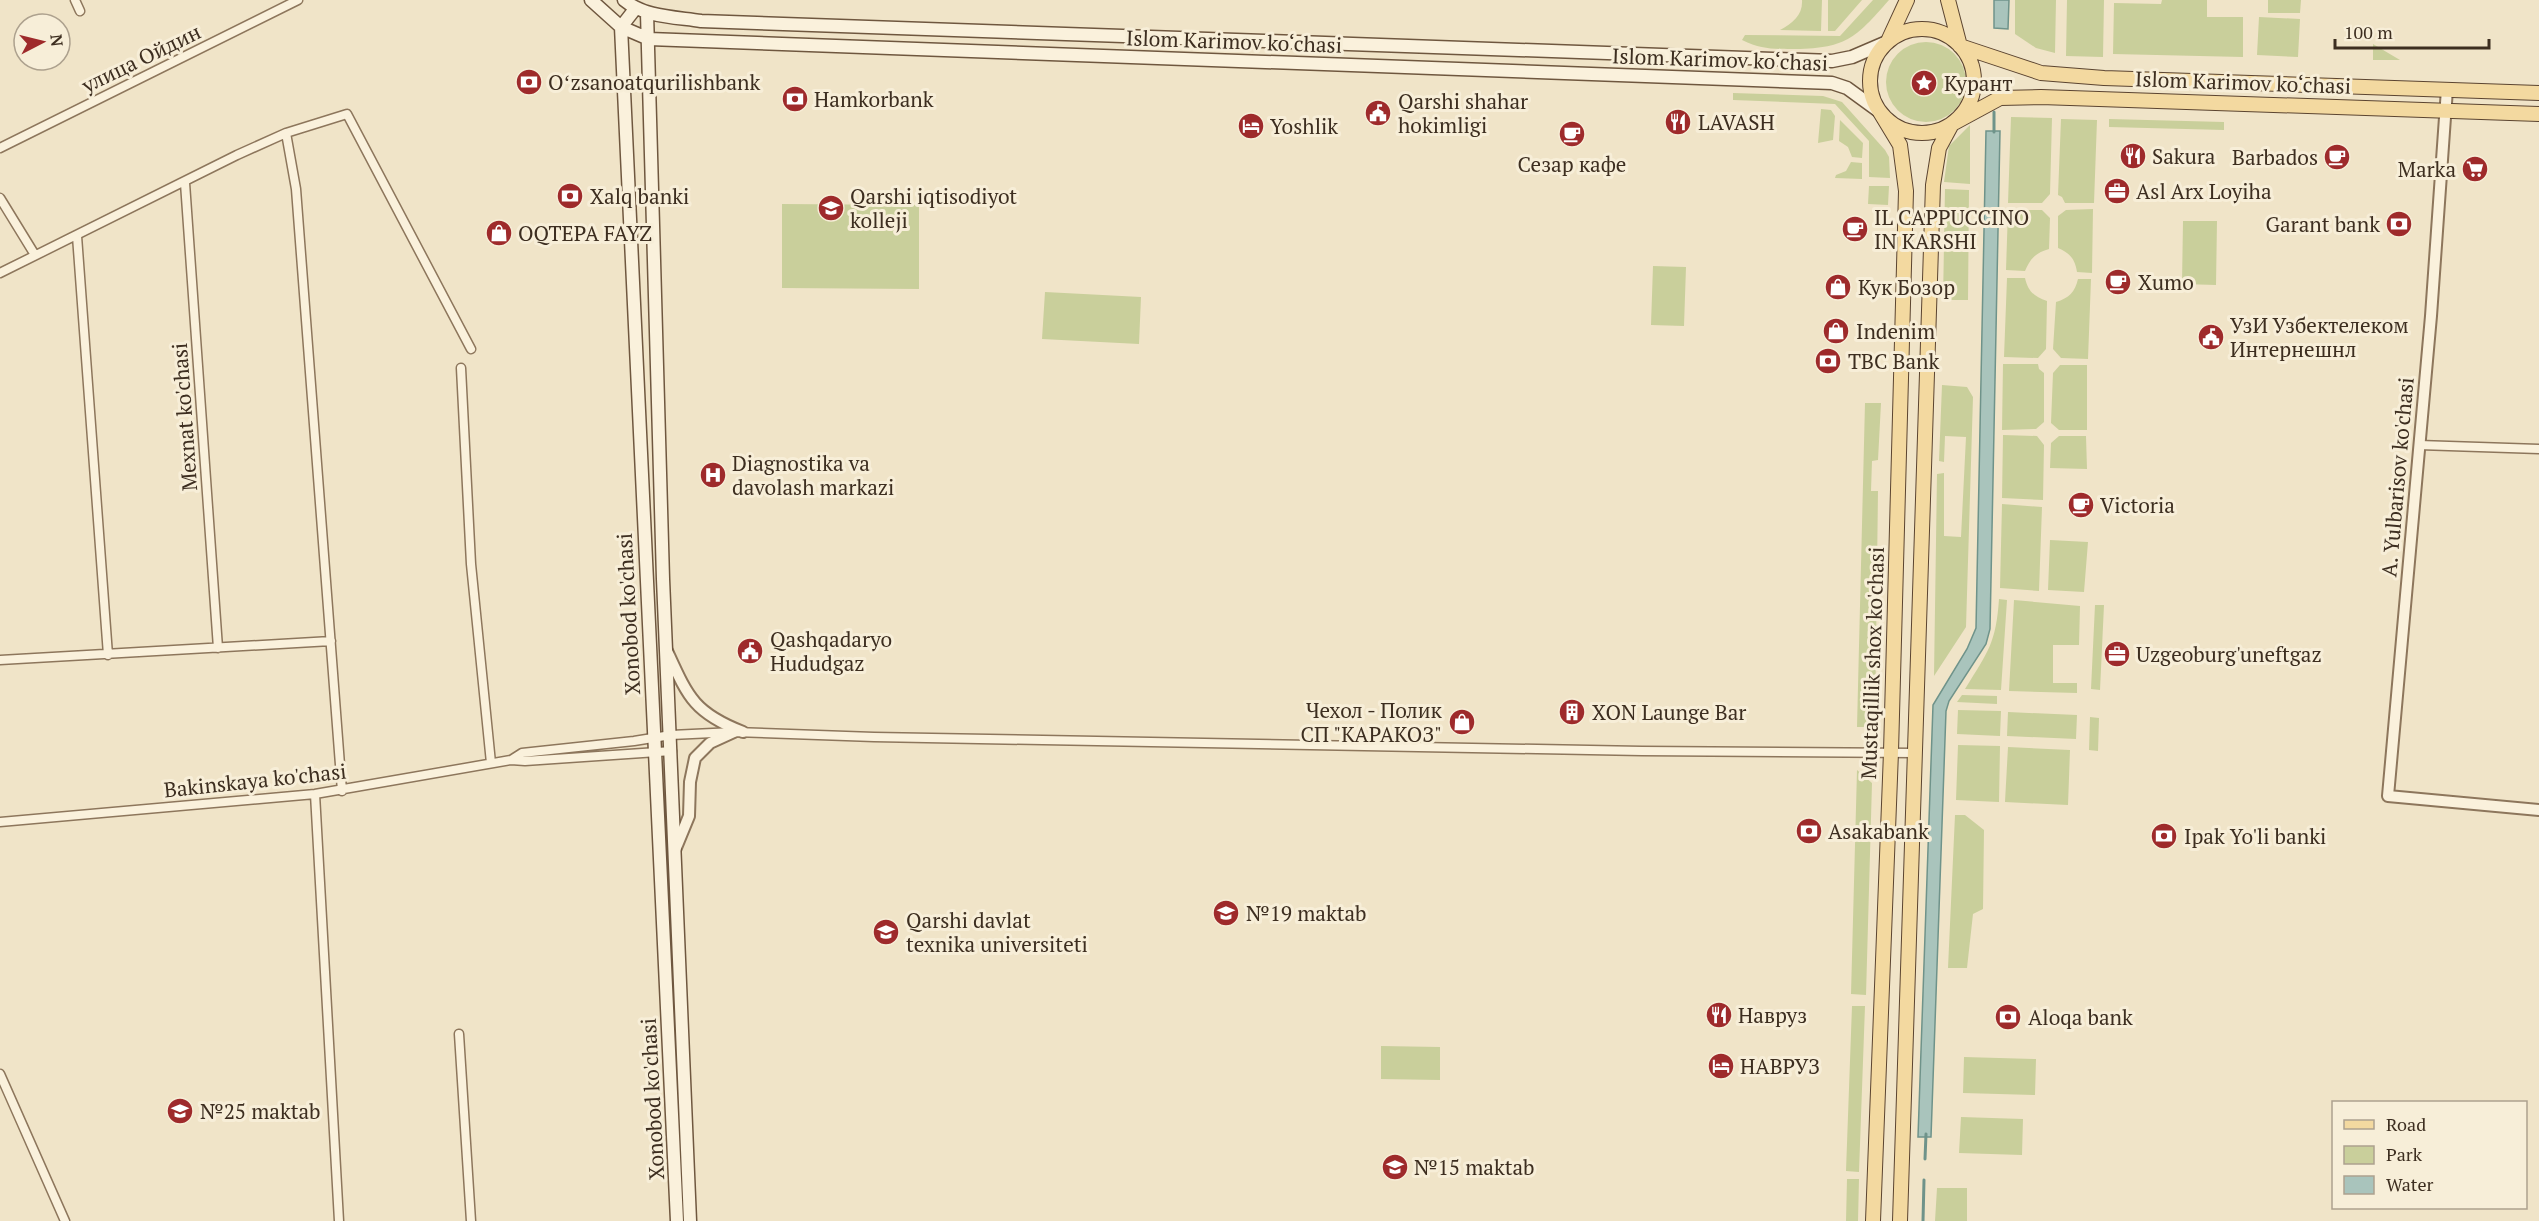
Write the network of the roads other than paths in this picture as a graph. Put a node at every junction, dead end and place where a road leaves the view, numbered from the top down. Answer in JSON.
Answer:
{"nodes":[{"id":1,"x":75,"y":0,"type":"edge"},
{"id":2,"x":298,"y":0,"type":"edge"},
{"id":3,"x":591,"y":0,"type":"edge"},
{"id":4,"x":624,"y":0,"type":"edge"},
{"id":5,"x":1907,"y":0,"type":"edge"},
{"id":6,"x":1948,"y":0,"type":"edge"},
{"id":7,"x":80,"y":11,"type":"dead end"},
{"id":8,"x":641,"y":11,"type":"junction"},
{"id":9,"x":621,"y":27,"type":"junction"},
{"id":10,"x":649,"y":39,"type":"junction"},
{"id":11,"x":1887,"y":42,"type":"junction"},
{"id":12,"x":1960,"y":46,"type":"junction"},
{"id":13,"x":2447,"y":89,"type":"junction"},
{"id":14,"x":2539,"y":93,"type":"edge"},
{"id":15,"x":2446,"y":110,"type":"junction"},
{"id":16,"x":1880,"y":112,"type":"junction"},
{"id":17,"x":2539,"y":114,"type":"edge"},
{"id":18,"x":1952,"y":124,"type":"junction"},
{"id":19,"x":286,"y":133,"type":"junction"},
{"id":20,"x":0,"y":148,"type":"edge"},
{"id":21,"x":185,"y":183,"type":"junction"},
{"id":22,"x":0,"y":198,"type":"edge"},
{"id":23,"x":77,"y":237,"type":"junction"},
{"id":24,"x":35,"y":255,"type":"junction"},
{"id":25,"x":0,"y":273,"type":"edge"},
{"id":26,"x":471,"y":349,"type":"dead end"},
{"id":27,"x":461,"y":368,"type":"dead end"},
{"id":28,"x":2419,"y":445,"type":"junction"},
{"id":29,"x":2539,"y":449,"type":"edge"},
{"id":30,"x":331,"y":641,"type":"junction"},
{"id":31,"x":218,"y":648,"type":"junction"},
{"id":32,"x":667,"y":650,"type":"junction"},
{"id":33,"x":108,"y":655,"type":"junction"},
{"id":34,"x":0,"y":660,"type":"edge"},
{"id":35,"x":739,"y":732,"type":"junction"},
{"id":36,"x":671,"y":735,"type":"junction"},
{"id":37,"x":654,"y":738,"type":"junction"},
{"id":38,"x":672,"y":751,"type":"junction"},
{"id":39,"x":1891,"y":752,"type":"junction"},
{"id":40,"x":654,"y":753,"type":"junction"},
{"id":41,"x":1915,"y":753,"type":"junction"},
{"id":42,"x":511,"y":760,"type":"junction"},
{"id":43,"x":491,"y":763,"type":"junction"},
{"id":44,"x":342,"y":790,"type":"junction"},
{"id":45,"x":315,"y":794,"type":"junction"},
{"id":46,"x":2539,"y":810,"type":"edge"},
{"id":47,"x":0,"y":822,"type":"edge"},
{"id":48,"x":675,"y":850,"type":"junction"},
{"id":49,"x":459,"y":1034,"type":"dead end"},
{"id":50,"x":0,"y":1074,"type":"edge"},
{"id":51,"x":64,"y":1221,"type":"edge"},
{"id":52,"x":339,"y":1221,"type":"edge"},
{"id":53,"x":471,"y":1221,"type":"edge"},
{"id":54,"x":677,"y":1221,"type":"edge"},
{"id":55,"x":690,"y":1221,"type":"edge"},
{"id":56,"x":1873,"y":1221,"type":"edge"},
{"id":57,"x":1900,"y":1221,"type":"edge"}],
"edges":[{"from":1,"to":7,"type":"street"},
{"from":2,"to":20,"type":"street","name":"улица Ойдин"},
{"from":3,"to":9,"type":"main road","name":"Islom Karimov ko‘chasi"},
{"from":4,"to":8,"type":"main road","name":"Islom Karimov ko‘chasi"},
{"from":5,"to":11,"type":"main road"},
{"from":6,"to":12,"type":"main road"},
{"from":8,"to":9,"type":"main road"},
{"from":8,"to":10,"type":"main road","name":"Xonobod ko'chasi"},
{"from":8,"to":11,"type":"main road","name":"Islom Karimov ko‘chasi"},
{"from":9,"to":10,"type":"main road","name":"Islom Karimov ko‘chasi"},
{"from":9,"to":37,"type":"main road","name":"Xonobod ko'chasi"},
{"from":10,"to":16,"type":"main road","name":"Islom Karimov ko‘chasi"},
{"from":10,"to":32,"type":"main road","name":"Xonobod ko'chasi"},
{"from":11,"to":12,"type":"main road"},
{"from":11,"to":16,"type":"main road"},
{"from":12,"to":13,"type":"main road","name":"Islom Karimov ko‘chasi"},
{"from":12,"to":18,"type":"main road"},
{"from":13,"to":14,"type":"main road","name":"Islom Karimov ko‘chasi"},
{"from":13,"to":15,"type":"street","name":"A. Yulbarisov ko'chasi"},
{"from":15,"to":17,"type":"main road","name":"Islom Karimov ko‘chasi"},
{"from":15,"to":18,"type":"main road","name":"Islom Karimov ko‘chasi"},
{"from":15,"to":28,"type":"street","name":"A. Yulbarisov ko'chasi"},
{"from":16,"to":18,"type":"main road"},
{"from":16,"to":39,"type":"main road","name":"Mustaqillik shox ko'chasi"},
{"from":18,"to":41,"type":"main road"},
{"from":19,"to":21,"type":"street"},
{"from":19,"to":26,"type":"street"},
{"from":19,"to":30,"type":"street"},
{"from":21,"to":23,"type":"street"},
{"from":21,"to":31,"type":"street","name":"Mexnat ko'chasi"},
{"from":22,"to":24,"type":"street"},
{"from":23,"to":24,"type":"street"},
{"from":23,"to":33,"type":"street"},
{"from":24,"to":25,"type":"street"},
{"from":27,"to":43,"type":"street"},
{"from":28,"to":29,"type":"street"},
{"from":28,"to":46,"type":"street","name":"A. Yulbarisov ko'chasi"},
{"from":30,"to":31,"type":"street"},
{"from":30,"to":44,"type":"street"},
{"from":31,"to":33,"type":"street"},
{"from":32,"to":35,"type":"street"},
{"from":32,"to":36,"type":"main road","name":"Xonobod ko'chasi"},
{"from":33,"to":34,"type":"street"},
{"from":35,"to":36,"type":"street","name":"Bakinskaya ko'chasi"},
{"from":35,"to":39,"type":"street","name":"Bakinskaya ko'chasi"},
{"from":35,"to":48,"type":"street"},
{"from":36,"to":37,"type":"street","name":"Bakinskaya ko'chasi"},
{"from":36,"to":38,"type":"main road","name":"Xonobod ko'chasi"},
{"from":37,"to":40,"type":"main road","name":"Xonobod ko'chasi"},
{"from":37,"to":42,"type":"street","name":"Bakinskaya ko'chasi"},
{"from":38,"to":40,"type":"street","name":"Bakinskaya ko'chasi"},
{"from":38,"to":48,"type":"main road","name":"Xonobod ko'chasi"},
{"from":39,"to":41,"type":"street","name":"Bakinskaya ko'chasi"},
{"from":39,"to":56,"type":"main road","name":"Mustaqillik shox ko'chasi"},
{"from":40,"to":42,"type":"street","name":"Bakinskaya ko'chasi"},
{"from":40,"to":54,"type":"main road","name":"Xonobod ko'chasi"},
{"from":41,"to":57,"type":"main road"},
{"from":42,"to":43,"type":"street","name":"Bakinskaya ko'chasi"},
{"from":43,"to":44,"type":"street","name":"Bakinskaya ko'chasi"},
{"from":44,"to":45,"type":"street","name":"Bakinskaya ko'chasi"},
{"from":45,"to":47,"type":"street","name":"Bakinskaya ko'chasi"},
{"from":45,"to":52,"type":"street"},
{"from":48,"to":55,"type":"main road","name":"Xonobod ko'chasi"},
{"from":49,"to":53,"type":"street"},
{"from":50,"to":51,"type":"street"}]}
